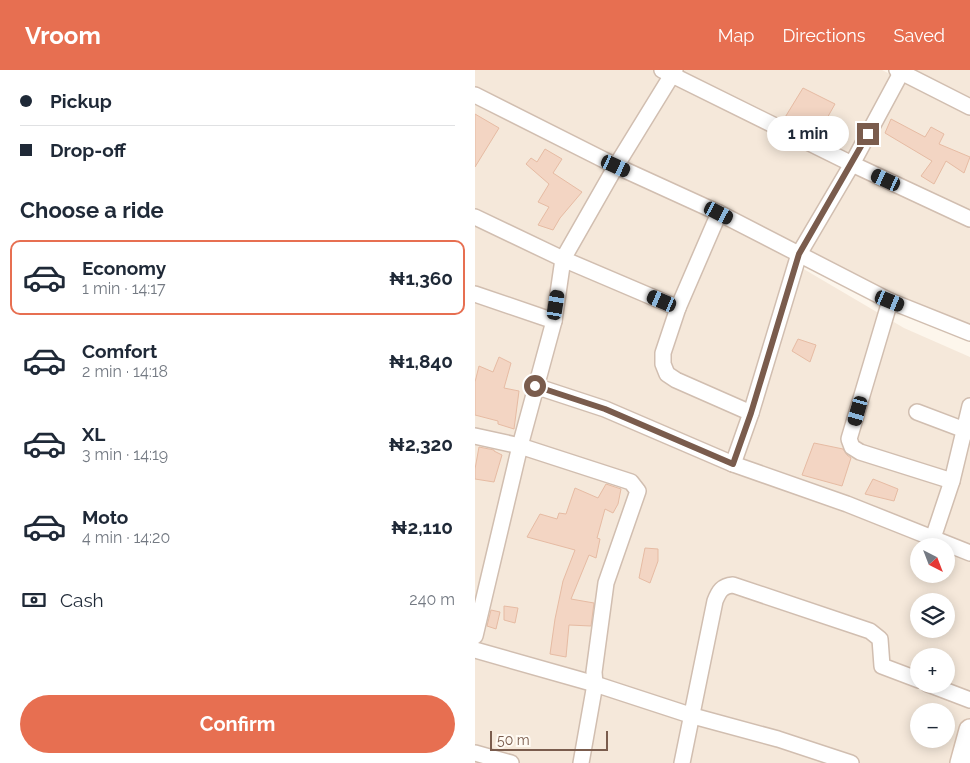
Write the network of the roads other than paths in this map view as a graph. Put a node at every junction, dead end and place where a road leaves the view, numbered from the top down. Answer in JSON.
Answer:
{"nodes":[{"id":1,"x":899,"y":71,"type":"edge"},
{"id":2,"x":670,"y":72,"type":"edge"},
{"id":3,"x":475,"y":95,"type":"edge"},
{"id":4,"x":970,"y":108,"type":"edge"},
{"id":5,"x":852,"y":164,"type":"junction"},
{"id":6,"x":616,"y":166,"type":"junction"},
{"id":7,"x":719,"y":213,"type":"junction"},
{"id":8,"x":475,"y":217,"type":"edge"},
{"id":9,"x":970,"y":219,"type":"edge"},
{"id":10,"x":799,"y":254,"type":"junction"},
{"id":11,"x":563,"y":259,"type":"junction"},
{"id":12,"x":475,"y":294,"type":"edge"},
{"id":13,"x":890,"y":301,"type":"junction"},
{"id":14,"x":678,"y":308,"type":"junction"},
{"id":15,"x":554,"y":321,"type":"junction"},
{"id":16,"x":970,"y":333,"type":"edge"},
{"id":17,"x":535,"y":386,"type":"junction"},
{"id":18,"x":970,"y":406,"type":"edge"},
{"id":19,"x":917,"y":412,"type":"dead end"},
{"id":20,"x":751,"y":413,"type":"junction"},
{"id":21,"x":967,"y":431,"type":"edge"},
{"id":22,"x":475,"y":436,"type":"edge"},
{"id":23,"x":520,"y":446,"type":"junction"},
{"id":24,"x":733,"y":464,"type":"junction"},
{"id":25,"x":952,"y":481,"type":"junction"},
{"id":26,"x":933,"y":538,"type":"joint"},
{"id":27,"x":955,"y":546,"type":"edge"},
{"id":28,"x":970,"y":552,"type":"edge"},
{"id":29,"x":475,"y":636,"type":"edge"},
{"id":30,"x":475,"y":650,"type":"edge"},
{"id":31,"x":910,"y":677,"type":"edge"},
{"id":32,"x":595,"y":684,"type":"junction"},
{"id":33,"x":952,"y":693,"type":"edge"},
{"id":34,"x":970,"y":700,"type":"edge"},
{"id":35,"x":693,"y":716,"type":"junction"},
{"id":36,"x":970,"y":730,"type":"edge"},
{"id":37,"x":475,"y":753,"type":"edge"},
{"id":38,"x":511,"y":763,"type":"edge"},
{"id":39,"x":581,"y":763,"type":"edge"},
{"id":40,"x":682,"y":763,"type":"edge"},
{"id":41,"x":851,"y":763,"type":"edge"},
{"id":42,"x":961,"y":763,"type":"edge"}],
"edges":[{"from":1,"to":4,"type":"street"},
{"from":1,"to":5,"type":"street"},
{"from":2,"to":5,"type":"street"},
{"from":2,"to":6,"type":"street"},
{"from":3,"to":6,"type":"street"},
{"from":5,"to":9,"type":"street"},
{"from":5,"to":10,"type":"street"},
{"from":6,"to":7,"type":"street"},
{"from":6,"to":11,"type":"street"},
{"from":7,"to":10,"type":"street"},
{"from":7,"to":14,"type":"street"},
{"from":8,"to":11,"type":"street"},
{"from":10,"to":13,"type":"street"},
{"from":10,"to":20,"type":"street"},
{"from":11,"to":14,"type":"street"},
{"from":11,"to":15,"type":"street"},
{"from":12,"to":15,"type":"street"},
{"from":13,"to":16,"type":"street"},
{"from":13,"to":25,"type":"street"},
{"from":14,"to":20,"type":"street"},
{"from":15,"to":17,"type":"street"},
{"from":17,"to":23,"type":"street"},
{"from":17,"to":24,"type":"street"},
{"from":18,"to":21,"type":"street"},
{"from":19,"to":21,"type":"street"},
{"from":20,"to":24,"type":"street"},
{"from":21,"to":25,"type":"street"},
{"from":22,"to":23,"type":"street"},
{"from":23,"to":29,"type":"street"},
{"from":23,"to":32,"type":"street"},
{"from":24,"to":26,"type":"street"},
{"from":25,"to":26,"type":"street"},
{"from":27,"to":28,"type":"street"},
{"from":30,"to":32,"type":"street"},
{"from":31,"to":35,"type":"street"},
{"from":32,"to":35,"type":"street"},
{"from":32,"to":39,"type":"street"},
{"from":33,"to":34,"type":"street"},
{"from":35,"to":40,"type":"street"},
{"from":35,"to":41,"type":"street"},
{"from":36,"to":42,"type":"street"},
{"from":37,"to":38,"type":"street"}]}
